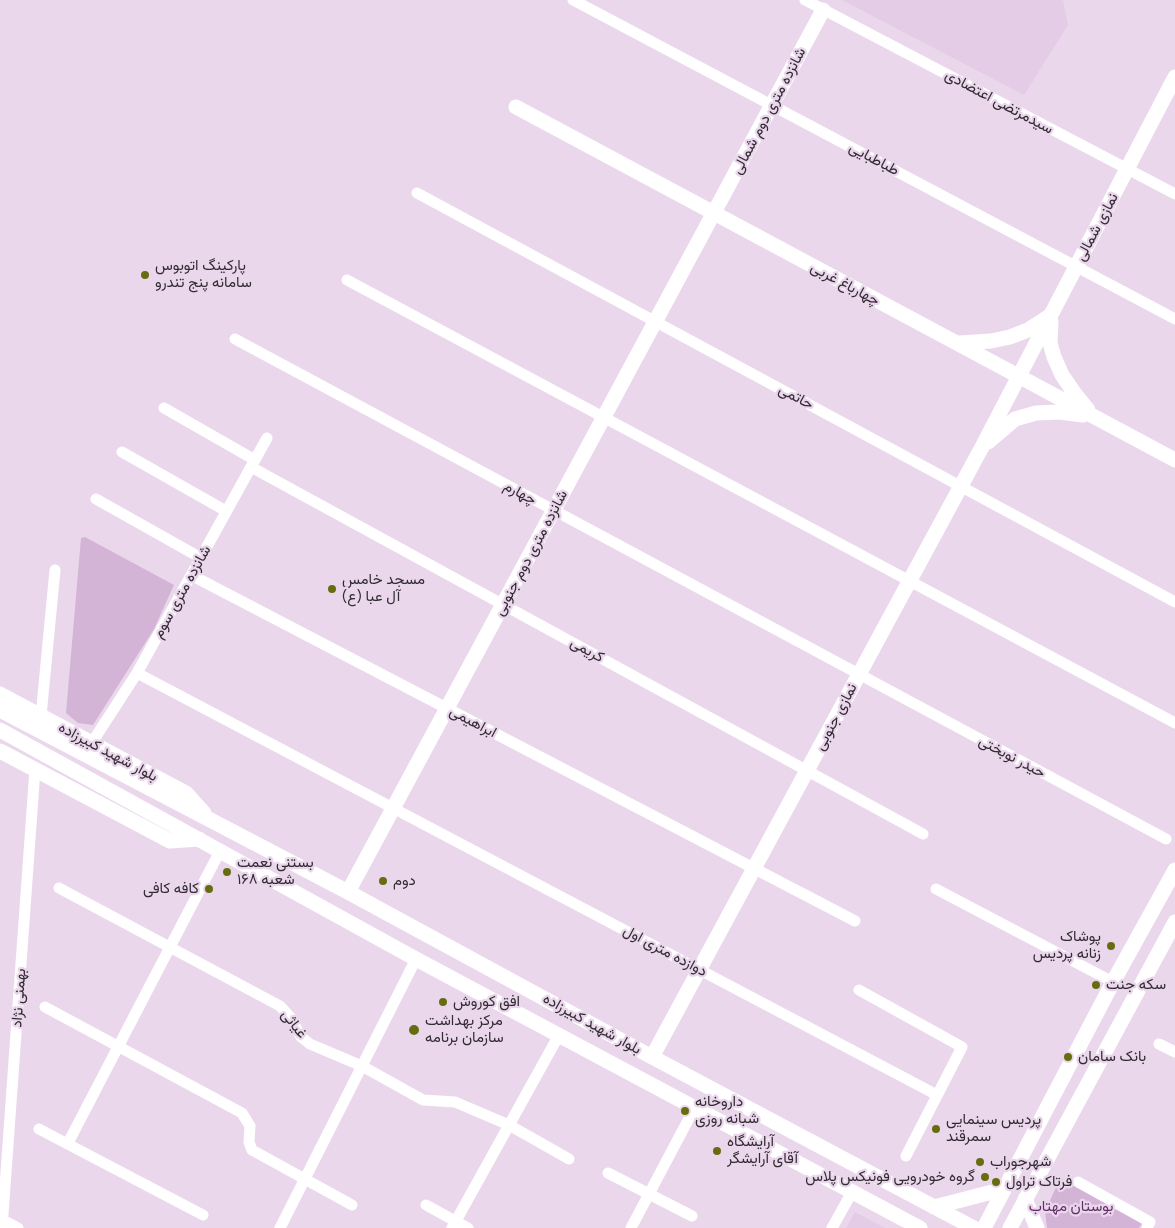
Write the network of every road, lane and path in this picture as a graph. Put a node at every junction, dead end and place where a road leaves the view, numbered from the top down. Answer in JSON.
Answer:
{"nodes":[{"id":1,"x":574,"y":0,"type":"edge"},
{"id":2,"x":805,"y":0,"type":"edge"},
{"id":3,"x":824,"y":10,"type":"junction"},
{"id":4,"x":1175,"y":77,"type":"edge"},
{"id":5,"x":772,"y":105,"type":"junction"},
{"id":6,"x":516,"y":107,"type":"dead end"},
{"id":7,"x":1127,"y":169,"type":"junction"},
{"id":8,"x":417,"y":193,"type":"dead end"},
{"id":9,"x":1175,"y":194,"type":"edge"},
{"id":10,"x":715,"y":214,"type":"junction"},
{"id":11,"x":1076,"y":266,"type":"junction"},
{"id":12,"x":347,"y":280,"type":"dead end"},
{"id":13,"x":1052,"y":312,"type":"junction"},
{"id":14,"x":1175,"y":319,"type":"edge"},
{"id":15,"x":656,"y":322,"type":"junction"},
{"id":16,"x":235,"y":339,"type":"dead end"},
{"id":17,"x":956,"y":343,"type":"junction"},
{"id":18,"x":1019,"y":377,"type":"junction"},
{"id":19,"x":164,"y":408,"type":"dead end"},
{"id":20,"x":1092,"y":416,"type":"junction"},
{"id":21,"x":604,"y":418,"type":"junction"},
{"id":22,"x":267,"y":438,"type":"dead end"},
{"id":23,"x":982,"y":447,"type":"junction"},
{"id":24,"x":122,"y":452,"type":"dead end"},
{"id":25,"x":1175,"y":460,"type":"edge"},
{"id":26,"x":253,"y":463,"type":"junction"},
{"id":27,"x":960,"y":486,"type":"junction"},
{"id":28,"x":96,"y":499,"type":"dead end"},
{"id":29,"x":226,"y":511,"type":"junction"},
{"id":30,"x":554,"y":511,"type":"junction"},
{"id":31,"x":201,"y":558,"type":"junction"},
{"id":32,"x":55,"y":570,"type":"dead end"},
{"id":33,"x":191,"y":575,"type":"junction"},
{"id":34,"x":909,"y":581,"type":"junction"},
{"id":35,"x":1175,"y":602,"type":"edge"},
{"id":36,"x":503,"y":605,"type":"junction"},
{"id":37,"x":137,"y":673,"type":"junction"},
{"id":38,"x":858,"y":675,"type":"junction"},
{"id":39,"x":0,"y":694,"type":"edge"},
{"id":40,"x":447,"y":708,"type":"junction"},
{"id":41,"x":0,"y":710,"type":"edge"},
{"id":42,"x":41,"y":716,"type":"junction"},
{"id":43,"x":1175,"y":724,"type":"edge"},
{"id":44,"x":0,"y":730,"type":"edge"},
{"id":45,"x":91,"y":744,"type":"junction"},
{"id":46,"x":0,"y":751,"type":"edge"},
{"id":47,"x":36,"y":769,"type":"junction"},
{"id":48,"x":807,"y":770,"type":"junction"},
{"id":49,"x":394,"y":808,"type":"junction"},
{"id":50,"x":210,"y":820,"type":"junction"},
{"id":51,"x":923,"y":834,"type":"dead end"},
{"id":52,"x":199,"y":839,"type":"junction"},
{"id":53,"x":1166,"y":839,"type":"dead end"},
{"id":54,"x":220,"y":851,"type":"junction"},
{"id":55,"x":754,"y":869,"type":"junction"},
{"id":56,"x":1175,"y":870,"type":"edge"},
{"id":57,"x":59,"y":888,"type":"dead end"},
{"id":58,"x":936,"y":889,"type":"dead end"},
{"id":59,"x":348,"y":892,"type":"junction"},
{"id":60,"x":855,"y":921,"type":"dead end"},
{"id":61,"x":1175,"y":922,"type":"edge"},
{"id":62,"x":170,"y":948,"type":"junction"},
{"id":63,"x":416,"y":959,"type":"junction"},
{"id":64,"x":700,"y":969,"type":"junction"},
{"id":65,"x":1113,"y":982,"type":"junction"},
{"id":66,"x":859,"y":990,"type":"dead end"},
{"id":67,"x":45,"y":1007,"type":"dead end"},
{"id":68,"x":559,"y":1035,"type":"junction"},
{"id":69,"x":1159,"y":1044,"type":"dead end"},
{"id":70,"x":119,"y":1046,"type":"junction"},
{"id":71,"x":1175,"y":1052,"type":"edge"},
{"id":72,"x":652,"y":1057,"type":"junction"},
{"id":73,"x":362,"y":1066,"type":"junction"},
{"id":74,"x":937,"y":1096,"type":"junction"},
{"id":75,"x":695,"y":1107,"type":"junction"},
{"id":76,"x":509,"y":1125,"type":"junction"},
{"id":77,"x":39,"y":1129,"type":"dead end"},
{"id":78,"x":68,"y":1143,"type":"junction"},
{"id":79,"x":906,"y":1156,"type":"dead end"},
{"id":80,"x":569,"y":1159,"type":"dead end"},
{"id":81,"x":608,"y":1172,"type":"dead end"},
{"id":82,"x":305,"y":1179,"type":"junction"},
{"id":83,"x":1078,"y":1182,"type":"dead end"},
{"id":84,"x":1004,"y":1189,"type":"junction"},
{"id":85,"x":852,"y":1192,"type":"junction"},
{"id":86,"x":649,"y":1194,"type":"junction"},
{"id":87,"x":1025,"y":1199,"type":"junction"},
{"id":88,"x":352,"y":1205,"type":"dead end"},
{"id":89,"x":426,"y":1205,"type":"dead end"},
{"id":90,"x":934,"y":1207,"type":"junction"},
{"id":91,"x":202,"y":1215,"type":"dead end"},
{"id":92,"x":692,"y":1216,"type":"dead end"},
{"id":93,"x":2,"y":1224,"type":"edge"},
{"id":94,"x":454,"y":1225,"type":"edge"},
{"id":95,"x":18,"y":1228,"type":"edge"},
{"id":96,"x":280,"y":1228,"type":"edge"},
{"id":97,"x":468,"y":1228,"type":"edge"},
{"id":98,"x":631,"y":1228,"type":"edge"},
{"id":99,"x":832,"y":1228,"type":"edge"},
{"id":100,"x":920,"y":1228,"type":"edge"},
{"id":101,"x":974,"y":1228,"type":"edge"},
{"id":102,"x":984,"y":1228,"type":"edge"},
{"id":103,"x":1010,"y":1228,"type":"edge"},
{"id":104,"x":1037,"y":1228,"type":"edge"},
{"id":105,"x":1147,"y":1228,"type":"edge"}],
"edges":[{"from":1,"to":5,"type":"street","name":"طباطبایی"},
{"from":2,"to":3,"type":"street","name":"سیدمرتضی اعتضادی"},
{"from":3,"to":5,"type":"main road","name":"شانزده متری دوم شمالی"},
{"from":3,"to":7,"type":"street","name":"سیدمرتضی اعتضادی"},
{"from":4,"to":7,"type":"main road","name":"نمازی شمالی"},
{"from":5,"to":10,"type":"main road","name":"شانزده متری دوم شمالی"},
{"from":5,"to":11,"type":"street","name":"طباطبایی"},
{"from":6,"to":10,"type":"main road","name":"چهارباغ غربی"},
{"from":7,"to":9,"type":"street","name":"سیدمرتضی اعتضادی"},
{"from":7,"to":11,"type":"main road","name":"نمازی شمالی"},
{"from":8,"to":15,"type":"street","name":"حاتمی"},
{"from":10,"to":15,"type":"main road","name":"شانزده متری دوم جنوبی"},
{"from":10,"to":17,"type":"main road","name":"چهارباغ غربی"},
{"from":11,"to":13,"type":"main road","name":"نمازی شمالی"},
{"from":11,"to":14,"type":"street","name":"طباطبایی"},
{"from":12,"to":21,"type":"street"},
{"from":13,"to":17,"type":"main road"},
{"from":13,"to":18,"type":"main road","name":"نمازی شمالی"},
{"from":13,"to":20,"type":"main road"},
{"from":15,"to":21,"type":"main road","name":"شانزده متری دوم جنوبی"},
{"from":15,"to":27,"type":"street","name":"حاتمی"},
{"from":16,"to":30,"type":"street","name":"چهارم"},
{"from":17,"to":18,"type":"main road","name":"چهارباغ غربی"},
{"from":18,"to":20,"type":"main road","name":"چهارباغ غربی"},
{"from":18,"to":23,"type":"main road","name":"نمازی جنوبی"},
{"from":19,"to":26,"type":"street","name":"کریمی"},
{"from":20,"to":23,"type":"main road"},
{"from":20,"to":25,"type":"main road","name":"چهارباغ غربی"},
{"from":21,"to":30,"type":"main road","name":"شانزده متری دوم جنوبی"},
{"from":21,"to":34,"type":"street"},
{"from":22,"to":26,"type":"street","name":"شانزده متری سوم"},
{"from":23,"to":27,"type":"main road","name":"نمازی جنوبی"},
{"from":24,"to":29,"type":"street"},
{"from":26,"to":29,"type":"street","name":"شانزده متری سوم"},
{"from":26,"to":36,"type":"street","name":"کریمی"},
{"from":27,"to":34,"type":"main road","name":"نمازی جنوبی"},
{"from":27,"to":35,"type":"street","name":"حاتمی"},
{"from":28,"to":31,"type":"street"},
{"from":29,"to":31,"type":"street","name":"شانزده متری سوم"},
{"from":30,"to":36,"type":"main road","name":"شانزده متری دوم جنوبی"},
{"from":30,"to":38,"type":"street","name":"چهارم"},
{"from":31,"to":33,"type":"street","name":"شانزده متری سوم"},
{"from":32,"to":42,"type":"street"},
{"from":33,"to":37,"type":"street","name":"شانزده متری سوم"},
{"from":33,"to":40,"type":"street","name":"ابراهیمی"},
{"from":34,"to":38,"type":"main road","name":"نمازی جنوبی"},
{"from":34,"to":43,"type":"street"},
{"from":36,"to":40,"type":"main road","name":"شانزده متری دوم جنوبی"},
{"from":36,"to":48,"type":"street","name":"کریمی"},
{"from":37,"to":45,"type":"street","name":"شانزده متری سوم"},
{"from":37,"to":49,"type":"street","name":"دوازده متری اول"},
{"from":38,"to":48,"type":"main road","name":"نمازی جنوبی"},
{"from":38,"to":53,"type":"street","name":"حیدر نوبختی"},
{"from":39,"to":42,"type":"main road","name":"بلوار شهید کبیرزاده"},
{"from":40,"to":49,"type":"main road","name":"شانزده متری دوم جنوبی"},
{"from":40,"to":55,"type":"street","name":"ابراهیمی"},
{"from":41,"to":50,"type":"main road","name":"بلوار شهید کبیرزاده"},
{"from":42,"to":45,"type":"main road","name":"بلوار شهید کبیرزاده"},
{"from":44,"to":52,"type":"main road","name":"بلوار شهید کبیرزاده"},
{"from":45,"to":50,"type":"main road","name":"بلوار شهید کبیرزاده"},
{"from":46,"to":47,"type":"main road"},
{"from":47,"to":52,"type":"main road"},
{"from":47,"to":93,"type":"street","name":"بهمنی نژاد"},
{"from":48,"to":51,"type":"street","name":"کریمی"},
{"from":48,"to":55,"type":"main road","name":"نمازی جنوبی"},
{"from":49,"to":59,"type":"main road","name":"شانزده متری دوم جنوبی"},
{"from":49,"to":64,"type":"street","name":"دوازده متری اول"},
{"from":50,"to":59,"type":"main road","name":"بلوار شهید کبیرزاده"},
{"from":52,"to":54,"type":"main road","name":"بلوار شهید کبیرزاده"},
{"from":54,"to":62,"type":"street"},
{"from":54,"to":63,"type":"main road","name":"بلوار شهید کبیرزاده"},
{"from":55,"to":60,"type":"street","name":"ابراهیمی"},
{"from":55,"to":64,"type":"main road","name":"نمازی جنوبی"},
{"from":56,"to":65,"type":"main road"},
{"from":57,"to":62,"type":"street","name":"غیاثی"},
{"from":58,"to":65,"type":"street"},
{"from":59,"to":72,"type":"main road","name":"بلوار شهید کبیرزاده"},
{"from":61,"to":87,"type":"main road"},
{"from":62,"to":70,"type":"street"},
{"from":62,"to":73,"type":"street","name":"غیاثی"},
{"from":63,"to":68,"type":"main road","name":"بلوار شهید کبیرزاده"},
{"from":63,"to":73,"type":"street"},
{"from":64,"to":72,"type":"main road","name":"نمازی جنوبی"},
{"from":64,"to":74,"type":"street","name":"دوازده متری اول"},
{"from":65,"to":84,"type":"main road"},
{"from":66,"to":74,"type":"street"},
{"from":67,"to":70,"type":"street"},
{"from":68,"to":75,"type":"main road","name":"بلوار شهید کبیرزاده"},
{"from":68,"to":76,"type":"street"},
{"from":69,"to":71,"type":"street"},
{"from":70,"to":78,"type":"street"},
{"from":70,"to":82,"type":"street"},
{"from":72,"to":90,"type":"main road","name":"بلوار شهید کبیرزاده"},
{"from":73,"to":76,"type":"street","name":"غیاثی"},
{"from":73,"to":82,"type":"street"},
{"from":74,"to":79,"type":"street"},
{"from":75,"to":85,"type":"main road","name":"بلوار شهید کبیرزاده"},
{"from":75,"to":86,"type":"street"},
{"from":76,"to":80,"type":"street","name":"غیاثی"},
{"from":76,"to":94,"type":"street"},
{"from":77,"to":78,"type":"street"},
{"from":78,"to":91,"type":"street"},
{"from":81,"to":86,"type":"street"},
{"from":82,"to":88,"type":"street"},
{"from":82,"to":96,"type":"street"},
{"from":83,"to":105,"type":"street"},
{"from":84,"to":90,"type":"main road"},
{"from":84,"to":102,"type":"main road"},
{"from":85,"to":99,"type":"street"},
{"from":85,"to":100,"type":"main road","name":"بلوار شهید کبیرزاده"},
{"from":86,"to":92,"type":"street"},
{"from":86,"to":98,"type":"street"},
{"from":87,"to":103,"type":"main road"},
{"from":87,"to":104,"type":"main road"},
{"from":89,"to":94,"type":"street"},
{"from":90,"to":101,"type":"main road","name":"بلوار شهید کبیرزاده"},
{"from":93,"to":95,"type":"street"},
{"from":94,"to":97,"type":"street"}]}
